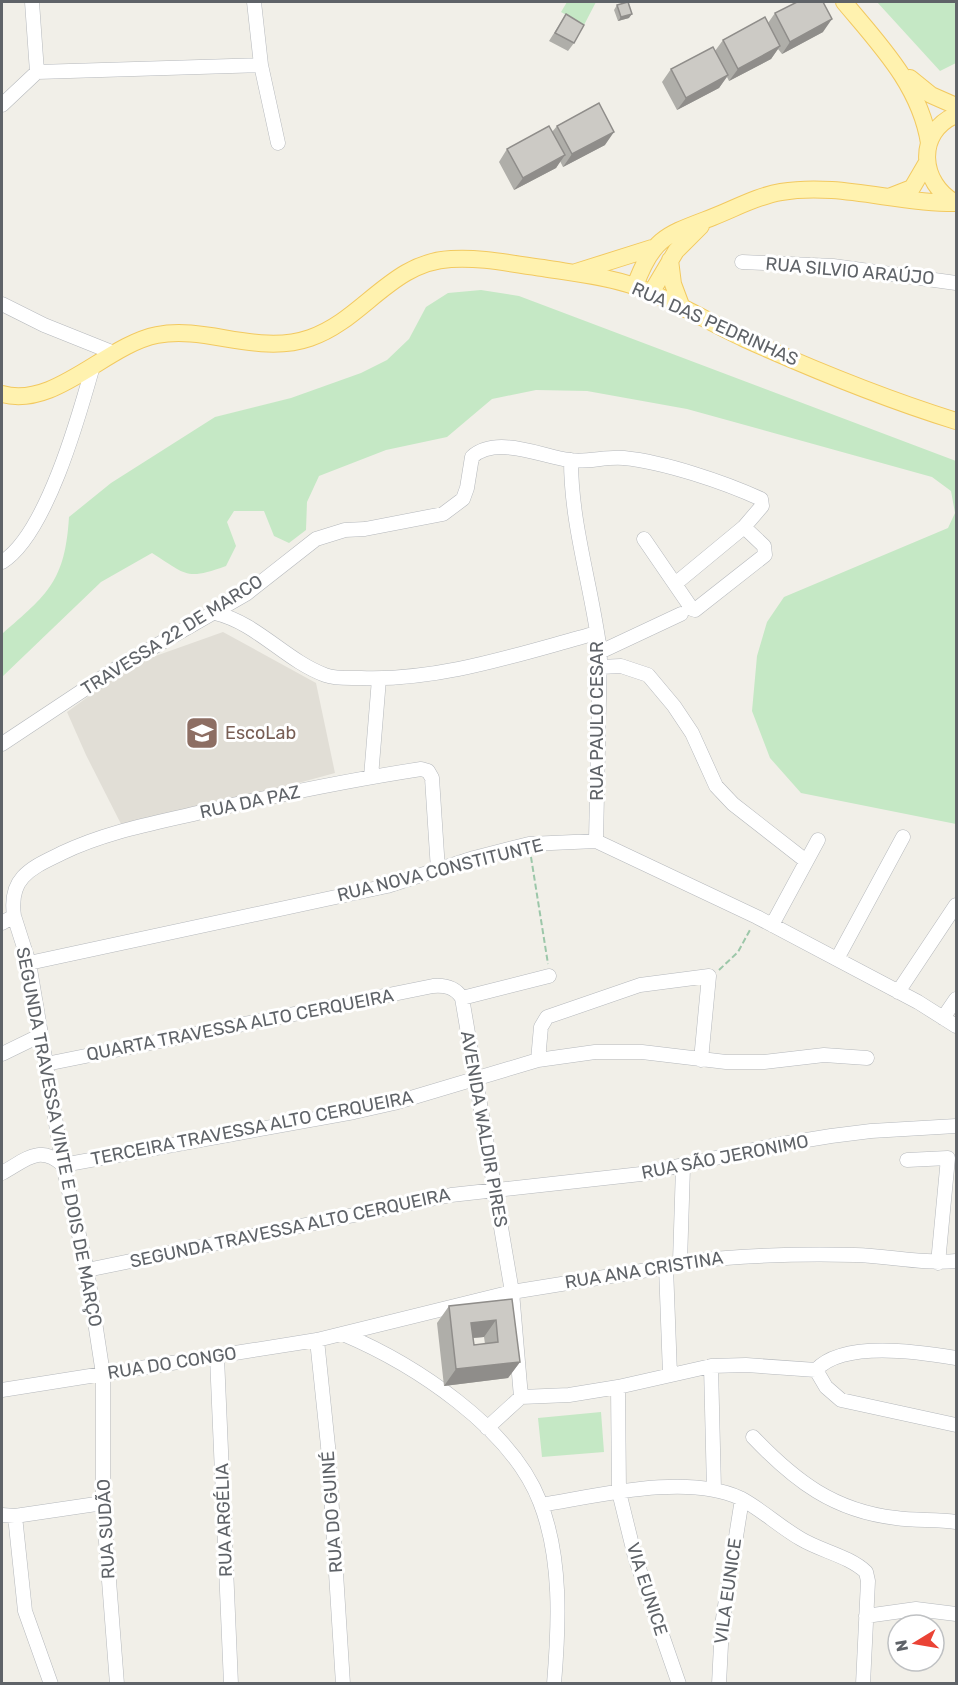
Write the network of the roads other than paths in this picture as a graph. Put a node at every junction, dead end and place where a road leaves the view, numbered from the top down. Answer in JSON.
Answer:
{"nodes":[{"id":1,"x":32,"y":2,"type":"edge"},
{"id":2,"x":254,"y":2,"type":"edge"},
{"id":3,"x":844,"y":2,"type":"edge"},
{"id":4,"x":261,"y":64,"type":"junction"},
{"id":5,"x":900,"y":70,"type":"junction"},
{"id":6,"x":36,"y":72,"type":"junction"},
{"id":7,"x":2,"y":105,"type":"edge"},
{"id":8,"x":957,"y":106,"type":"edge"},
{"id":9,"x":957,"y":115,"type":"edge"},
{"id":10,"x":278,"y":143,"type":"dead end"},
{"id":11,"x":929,"y":143,"type":"junction"},
{"id":12,"x":926,"y":164,"type":"junction"},
{"id":13,"x":888,"y":198,"type":"junction"},
{"id":14,"x":956,"y":203,"type":"edge"},
{"id":15,"x":713,"y":217,"type":"junction"},
{"id":16,"x":652,"y":248,"type":"junction"},
{"id":17,"x":670,"y":260,"type":"junction"},
{"id":18,"x":742,"y":262,"type":"dead end"},
{"id":19,"x":573,"y":273,"type":"junction"},
{"id":20,"x":957,"y":283,"type":"edge"},
{"id":21,"x":635,"y":286,"type":"junction"},
{"id":22,"x":651,"y":293,"type":"junction"},
{"id":23,"x":2,"y":304,"type":"edge"},
{"id":24,"x":682,"y":308,"type":"junction"},
{"id":25,"x":114,"y":353,"type":"junction"},
{"id":26,"x":93,"y":366,"type":"junction"},
{"id":27,"x":2,"y":394,"type":"edge"},
{"id":28,"x":957,"y":421,"type":"edge"},
{"id":29,"x":571,"y":460,"type":"junction"},
{"id":30,"x":744,"y":527,"type":"junction"},
{"id":31,"x":644,"y":539,"type":"dead end"},
{"id":32,"x":3,"y":560,"type":"edge"},
{"id":33,"x":675,"y":584,"type":"junction"},
{"id":34,"x":687,"y":611,"type":"junction"},
{"id":35,"x":215,"y":613,"type":"junction"},
{"id":36,"x":597,"y":633,"type":"junction"},
{"id":37,"x":600,"y":652,"type":"junction"},
{"id":38,"x":600,"y":667,"type":"junction"},
{"id":39,"x":379,"y":679,"type":"junction"},
{"id":40,"x":2,"y":744,"type":"edge"},
{"id":41,"x":371,"y":777,"type":"junction"},
{"id":42,"x":903,"y":837,"type":"dead end"},
{"id":43,"x":818,"y":840,"type":"dead end"},
{"id":44,"x":596,"y":841,"type":"junction"},
{"id":45,"x":806,"y":861,"type":"junction"},
{"id":46,"x":438,"y":870,"type":"junction"},
{"id":47,"x":957,"y":905,"type":"edge"},
{"id":48,"x":14,"y":916,"type":"junction"},
{"id":49,"x":2,"y":923,"type":"edge"},
{"id":50,"x":772,"y":925,"type":"junction"},
{"id":51,"x":837,"y":960,"type":"junction"},
{"id":52,"x":28,"y":963,"type":"junction"},
{"id":53,"x":549,"y":976,"type":"road end"},
{"id":54,"x":898,"y":992,"type":"junction"},
{"id":55,"x":462,"y":998,"type":"junction"},
{"id":56,"x":957,"y":999,"type":"edge"},
{"id":57,"x":944,"y":1018,"type":"junction"},
{"id":58,"x":957,"y":1026,"type":"edge"},
{"id":59,"x":39,"y":1036,"type":"junction"},
{"id":60,"x":2,"y":1054,"type":"edge"},
{"id":61,"x":867,"y":1058,"type":"dead end"},
{"id":62,"x":538,"y":1060,"type":"junction"},
{"id":63,"x":701,"y":1060,"type":"junction"},
{"id":64,"x":46,"y":1064,"type":"junction"},
{"id":65,"x":476,"y":1080,"type":"junction"},
{"id":66,"x":957,"y":1126,"type":"edge"},
{"id":67,"x":907,"y":1160,"type":"dead end"},
{"id":68,"x":63,"y":1165,"type":"junction"},
{"id":69,"x":683,"y":1167,"type":"junction"},
{"id":70,"x":2,"y":1173,"type":"edge"},
{"id":71,"x":493,"y":1189,"type":"junction"},
{"id":72,"x":680,"y":1262,"type":"junction"},
{"id":73,"x":957,"y":1262,"type":"edge"},
{"id":74,"x":938,"y":1263,"type":"junction"},
{"id":75,"x":666,"y":1267,"type":"junction"},
{"id":76,"x":87,"y":1270,"type":"junction"},
{"id":77,"x":512,"y":1292,"type":"junction"},
{"id":78,"x":343,"y":1334,"type":"junction"},
{"id":79,"x":317,"y":1340,"type":"junction"},
{"id":80,"x":217,"y":1357,"type":"junction"},
{"id":81,"x":957,"y":1358,"type":"edge"},
{"id":82,"x":711,"y":1366,"type":"junction"},
{"id":83,"x":816,"y":1370,"type":"junction"},
{"id":84,"x":102,"y":1374,"type":"junction"},
{"id":85,"x":670,"y":1374,"type":"junction"},
{"id":86,"x":618,"y":1387,"type":"junction"},
{"id":87,"x":2,"y":1390,"type":"edge"},
{"id":88,"x":521,"y":1397,"type":"junction"},
{"id":89,"x":957,"y":1425,"type":"edge"},
{"id":90,"x":487,"y":1428,"type":"junction"},
{"id":91,"x":753,"y":1437,"type":"dead end"},
{"id":92,"x":714,"y":1490,"type":"junction"},
{"id":93,"x":619,"y":1492,"type":"junction"},
{"id":94,"x":742,"y":1499,"type":"junction"},
{"id":95,"x":103,"y":1503,"type":"junction"},
{"id":96,"x":541,"y":1505,"type":"junction"},
{"id":97,"x":8,"y":1515,"type":"edge"},
{"id":98,"x":957,"y":1521,"type":"edge"},
{"id":99,"x":957,"y":1614,"type":"edge"},
{"id":100,"x":866,"y":1616,"type":"junction"},
{"id":101,"x":51,"y":1683,"type":"edge"},
{"id":102,"x":117,"y":1683,"type":"edge"},
{"id":103,"x":231,"y":1683,"type":"edge"},
{"id":104,"x":343,"y":1683,"type":"edge"},
{"id":105,"x":554,"y":1683,"type":"edge"},
{"id":106,"x":679,"y":1683,"type":"edge"},
{"id":107,"x":719,"y":1683,"type":"edge"},
{"id":108,"x":863,"y":1683,"type":"edge"}],
"edges":[{"from":1,"to":6,"type":"street"},
{"from":2,"to":4,"type":"street"},
{"from":3,"to":5,"type":"main road"},
{"from":4,"to":6,"type":"street"},
{"from":4,"to":10,"type":"street"},
{"from":5,"to":8,"type":"main road"},
{"from":5,"to":11,"type":"main road"},
{"from":6,"to":7,"type":"street"},
{"from":9,"to":11,"type":"main road"},
{"from":11,"to":12,"type":"main road"},
{"from":12,"to":13,"type":"main road"},
{"from":12,"to":14,"type":"main road"},
{"from":13,"to":14,"type":"main road"},
{"from":13,"to":15,"type":"main road"},
{"from":15,"to":16,"type":"main road"},
{"from":15,"to":17,"type":"main road"},
{"from":16,"to":19,"type":"main road"},
{"from":16,"to":21,"type":"main road"},
{"from":17,"to":22,"type":"main road"},
{"from":17,"to":24,"type":"main road"},
{"from":18,"to":20,"type":"street","name":"RUA SILVIO ARAÚJO"},
{"from":19,"to":21,"type":"main road","name":"RUA DAS PEDRINHAS"},
{"from":19,"to":25,"type":"main road","name":"RUA DAS PEDRINHAS"},
{"from":21,"to":22,"type":"main road","name":"RUA DAS PEDRINHAS"},
{"from":22,"to":24,"type":"main road","name":"RUA DAS PEDRINHAS"},
{"from":23,"to":25,"type":"street"},
{"from":24,"to":28,"type":"main road","name":"RUA DAS PEDRINHAS"},
{"from":25,"to":26,"type":"main road","name":"RUA DAS PEDRINHAS"},
{"from":26,"to":27,"type":"main road","name":"RUA DAS PEDRINHAS"},
{"from":26,"to":32,"type":"street"},
{"from":29,"to":30,"type":"street","name":"TRAVESSA 22 DE MARCO"},
{"from":29,"to":35,"type":"street","name":"TRAVESSA 22 DE MARCO"},
{"from":29,"to":36,"type":"street","name":"RUA PAULO CESAR"},
{"from":30,"to":33,"type":"street"},
{"from":30,"to":34,"type":"street"},
{"from":31,"to":33,"type":"street"},
{"from":33,"to":34,"type":"street"},
{"from":34,"to":37,"type":"street"},
{"from":35,"to":39,"type":"street"},
{"from":35,"to":40,"type":"street","name":"TRAVESSA 22 DE MARCO"},
{"from":36,"to":37,"type":"street","name":"RUA PAULO CESAR"},
{"from":36,"to":39,"type":"street"},
{"from":37,"to":38,"type":"street","name":"RUA PAULO CESAR"},
{"from":38,"to":44,"type":"street","name":"RUA PAULO CESAR"},
{"from":38,"to":45,"type":"street"},
{"from":39,"to":41,"type":"street"},
{"from":41,"to":46,"type":"street","name":"RUA DA PAZ"},
{"from":41,"to":48,"type":"street","name":"RUA DA PAZ"},
{"from":42,"to":51,"type":"street"},
{"from":43,"to":45,"type":"street"},
{"from":44,"to":46,"type":"street","name":"RUA NOVA CONSTITUNTE"},
{"from":44,"to":50,"type":"street","name":"RUA NOVA CONSTITUNTE"},
{"from":45,"to":50,"type":"street"},
{"from":46,"to":52,"type":"street","name":"RUA NOVA CONSTITUNTE"},
{"from":47,"to":54,"type":"street"},
{"from":48,"to":49,"type":"street"},
{"from":48,"to":52,"type":"street","name":"SEGUNDA TRAVESSA VINTE E DOIS DE MARÇO"},
{"from":50,"to":51,"type":"street","name":"RUA NOVA CONSTITUNTE"},
{"from":51,"to":54,"type":"street","name":"RUA NOVA CONSTITUNTE"},
{"from":52,"to":59,"type":"street","name":"SEGUNDA TRAVESSA VINTE E DOIS DE MARÇO"},
{"from":53,"to":55,"type":"street"},
{"from":54,"to":57,"type":"street","name":"RUA NOVA CONSTITUNTE"},
{"from":55,"to":64,"type":"street","name":"QUARTA TRAVESSA ALTO CERQUEIRA"},
{"from":55,"to":65,"type":"street","name":"AVENIDA WALDIR PIRES"},
{"from":56,"to":57,"type":"street"},
{"from":57,"to":58,"type":"street","name":"RUA NOVA CONSTITUNTE"},
{"from":59,"to":60,"type":"street"},
{"from":59,"to":64,"type":"street","name":"SEGUNDA TRAVESSA VINTE E DOIS DE MARÇO"},
{"from":61,"to":63,"type":"street","name":"TERCEIRA TRAVESSA ALTO CERQUEIRA"},
{"from":62,"to":63,"type":"street","name":"TERCEIRA TRAVESSA ALTO CERQUEIRA"},
{"from":62,"to":63,"type":"street"},
{"from":62,"to":65,"type":"street","name":"TERCEIRA TRAVESSA ALTO CERQUEIRA"},
{"from":64,"to":68,"type":"street","name":"SEGUNDA TRAVESSA VINTE E DOIS DE MARÇO"},
{"from":65,"to":68,"type":"street","name":"TERCEIRA TRAVESSA ALTO CERQUEIRA"},
{"from":65,"to":71,"type":"street","name":"AVENIDA WALDIR PIRES"},
{"from":66,"to":69,"type":"street","name":"RUA SÃO JERONIMO"},
{"from":67,"to":74,"type":"street"},
{"from":68,"to":70,"type":"street"},
{"from":68,"to":76,"type":"street","name":"SEGUNDA TRAVESSA VINTE E DOIS DE MARÇO"},
{"from":69,"to":71,"type":"street","name":"RUA SÃO JERONIMO"},
{"from":69,"to":72,"type":"street"},
{"from":71,"to":76,"type":"street","name":"SEGUNDA TRAVESSA ALTO CERQUEIRA"},
{"from":71,"to":77,"type":"street","name":"AVENIDA WALDIR PIRES"},
{"from":72,"to":74,"type":"street","name":"RUA ANA CRISTINA"},
{"from":72,"to":75,"type":"street","name":"RUA ANA CRISTINA"},
{"from":73,"to":74,"type":"street","name":"RUA ANA CRISTINA"},
{"from":75,"to":77,"type":"street","name":"RUA ANA CRISTINA"},
{"from":75,"to":85,"type":"street"},
{"from":76,"to":84,"type":"street","name":"SEGUNDA TRAVESSA VINTE E DOIS DE MARÇO"},
{"from":77,"to":78,"type":"street","name":"RUA DO CONGO"},
{"from":77,"to":88,"type":"street","name":"AVENIDA WALDIR PIRES"},
{"from":78,"to":79,"type":"street","name":"RUA DO CONGO"},
{"from":78,"to":90,"type":"street"},
{"from":79,"to":80,"type":"street","name":"RUA DO CONGO"},
{"from":79,"to":104,"type":"street","name":"RUA DO GUINÉ"},
{"from":80,"to":84,"type":"street","name":"RUA DO CONGO"},
{"from":80,"to":103,"type":"street","name":"RUA ARGÉLIA"},
{"from":81,"to":83,"type":"street"},
{"from":82,"to":83,"type":"street"},
{"from":82,"to":85,"type":"street"},
{"from":82,"to":92,"type":"street"},
{"from":83,"to":89,"type":"street"},
{"from":84,"to":87,"type":"street","name":"RUA DO CONGO"},
{"from":84,"to":95,"type":"street","name":"RUA SUDÃO"},
{"from":85,"to":86,"type":"street"},
{"from":86,"to":88,"type":"street"},
{"from":86,"to":93,"type":"street","name":"VIA EUNICE"},
{"from":88,"to":90,"type":"street"},
{"from":90,"to":96,"type":"street"},
{"from":91,"to":98,"type":"street"},
{"from":92,"to":93,"type":"street"},
{"from":92,"to":94,"type":"street"},
{"from":93,"to":96,"type":"street"},
{"from":93,"to":106,"type":"street","name":"VIA EUNICE"},
{"from":94,"to":100,"type":"street"},
{"from":94,"to":107,"type":"street","name":"VILA EUNICE"},
{"from":95,"to":97,"type":"street"},
{"from":95,"to":102,"type":"street","name":"RUA SUDÃO"},
{"from":96,"to":105,"type":"street"},
{"from":97,"to":101,"type":"street"},
{"from":99,"to":100,"type":"street"},
{"from":100,"to":108,"type":"street"}]}
